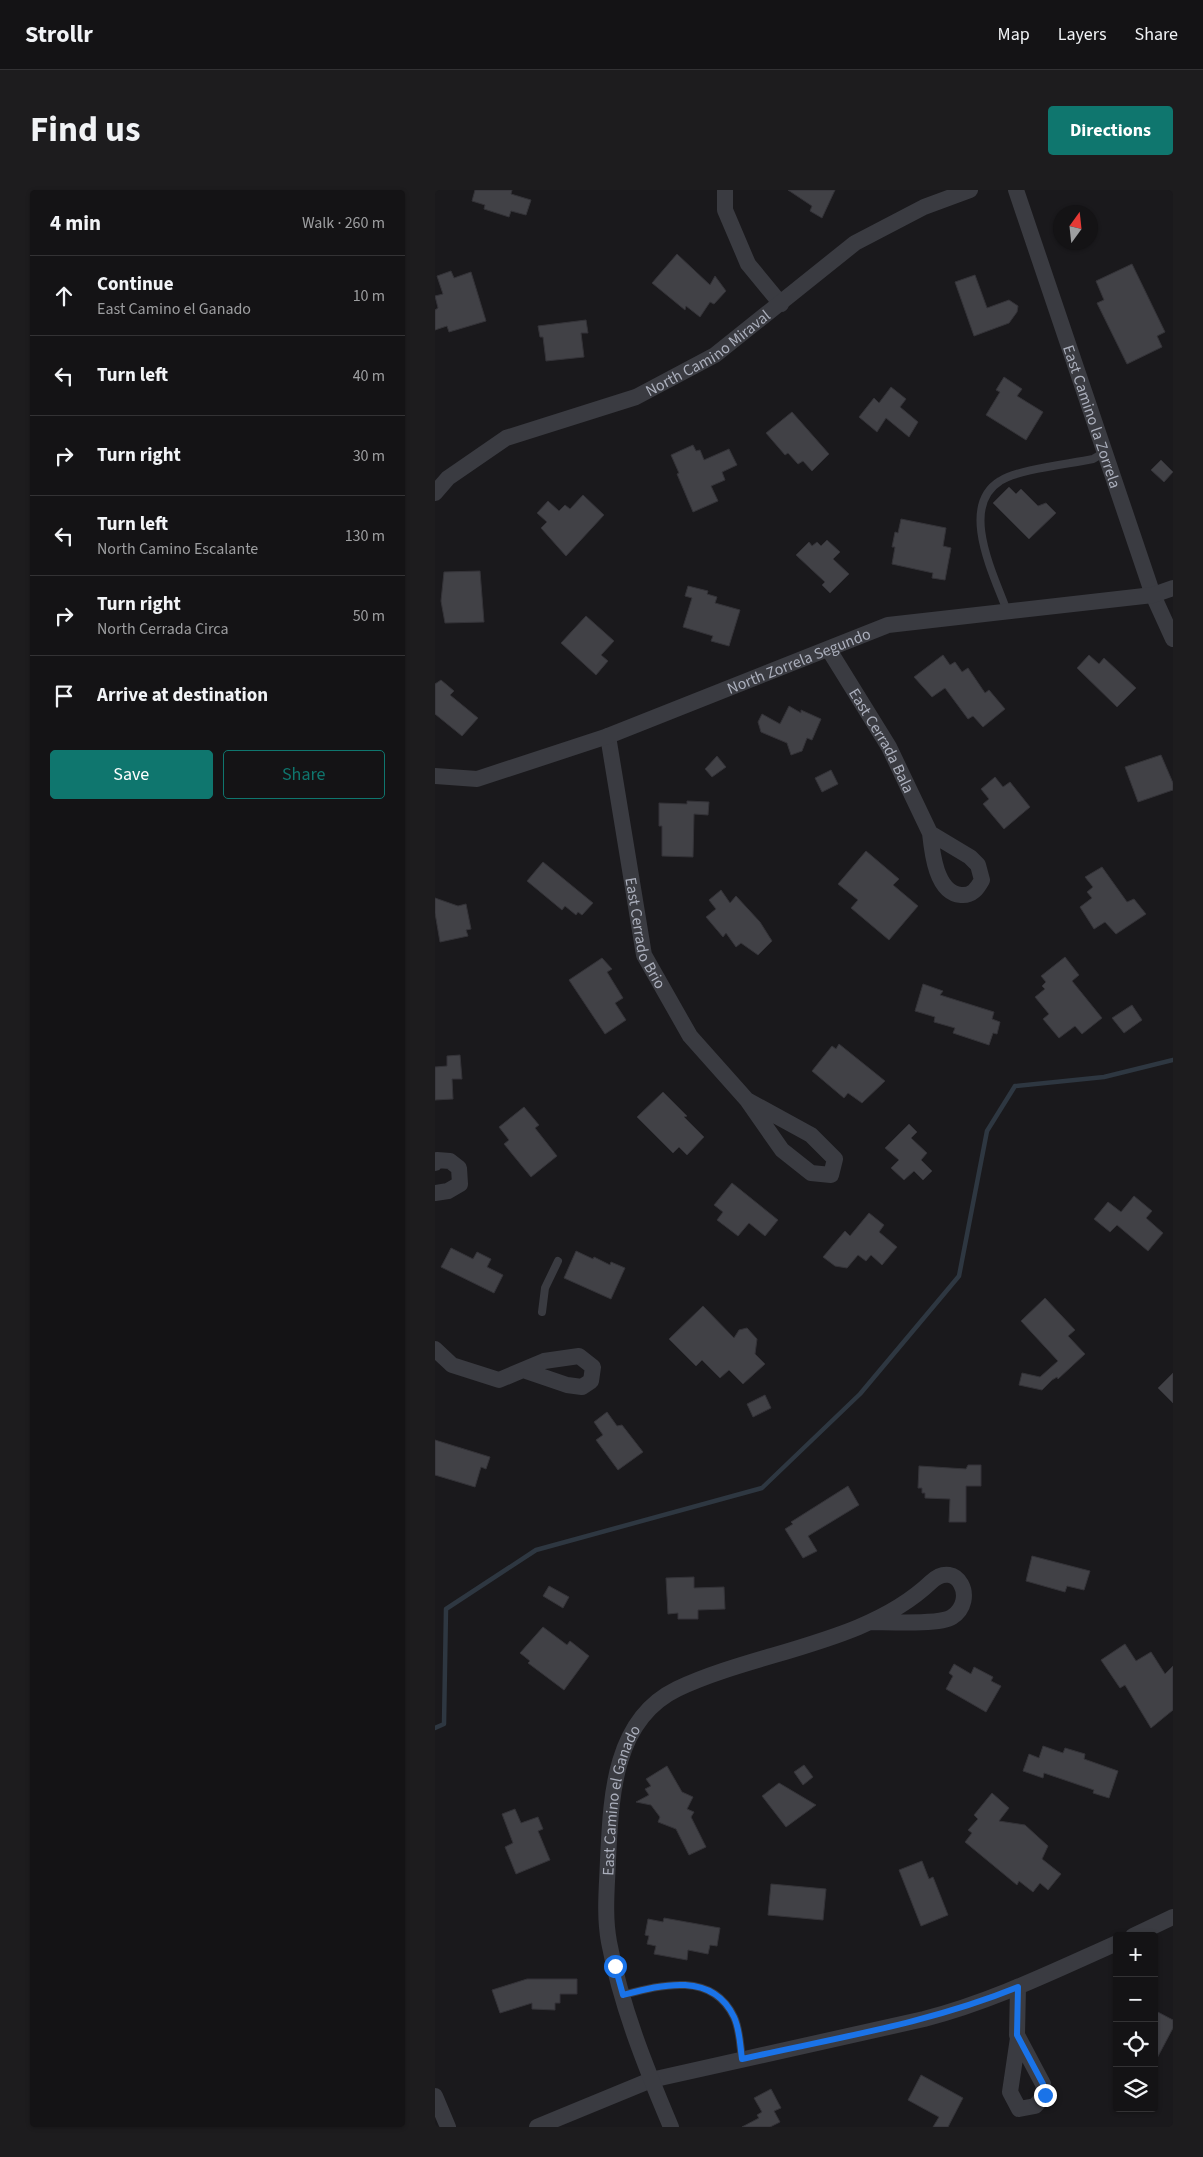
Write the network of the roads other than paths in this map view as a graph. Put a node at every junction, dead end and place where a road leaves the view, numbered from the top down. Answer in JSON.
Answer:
{"nodes":[{"id":1,"x":725,"y":190,"type":"edge"},
{"id":2,"x":970,"y":190,"type":"edge"},
{"id":3,"x":1016,"y":190,"type":"edge"},
{"id":4,"x":781,"y":304,"type":"junction"},
{"id":5,"x":1105,"y":452,"type":"junction"},
{"id":6,"x":435,"y":493,"type":"edge"},
{"id":7,"x":1173,"y":588,"type":"edge"},
{"id":8,"x":1153,"y":595,"type":"junction"},
{"id":9,"x":1007,"y":612,"type":"junction"},
{"id":10,"x":1173,"y":639,"type":"edge"},
{"id":11,"x":829,"y":650,"type":"junction"},
{"id":12,"x":609,"y":736,"type":"junction"},
{"id":13,"x":435,"y":776,"type":"edge"},
{"id":14,"x":930,"y":833,"type":"dead end"},
{"id":15,"x":747,"y":1100,"type":"junction"},
{"id":16,"x":435,"y":1163,"type":"edge"},
{"id":17,"x":435,"y":1193,"type":"edge"},
{"id":18,"x":559,"y":1261,"type":"dead end"},
{"id":19,"x":542,"y":1312,"type":"dead end"},
{"id":20,"x":435,"y":1349,"type":"edge"},
{"id":21,"x":523,"y":1370,"type":"dead end"},
{"id":22,"x":871,"y":1622,"type":"junction"},
{"id":23,"x":1173,"y":1916,"type":"edge"},
{"id":24,"x":1141,"y":1932,"type":"edge"},
{"id":25,"x":1113,"y":1945,"type":"edge"},
{"id":26,"x":1018,"y":1987,"type":"junction"},
{"id":27,"x":623,"y":1995,"type":"junction"},
{"id":28,"x":1017,"y":2035,"type":"dead end"},
{"id":29,"x":742,"y":2059,"type":"junction"},
{"id":30,"x":651,"y":2080,"type":"junction"},
{"id":31,"x":435,"y":2096,"type":"edge"},
{"id":32,"x":448,"y":2127,"type":"edge"},
{"id":33,"x":537,"y":2127,"type":"edge"},
{"id":34,"x":671,"y":2127,"type":"edge"}],
"edges":[{"from":1,"to":4,"type":"street"},
{"from":2,"to":4,"type":"street","name":"North Camino Miraval"},
{"from":3,"to":5,"type":"street","name":"East Camino la Zorrela"},
{"from":4,"to":6,"type":"street","name":"North Camino Miraval"},
{"from":5,"to":8,"type":"street","name":"East Camino la Zorrela"},
{"from":5,"to":9,"type":"lane"},
{"from":7,"to":8,"type":"street","name":"North Zorrela Segundo"},
{"from":8,"to":9,"type":"street","name":"North Zorrela Segundo"},
{"from":8,"to":10,"type":"street","name":"East Camino la Zorrela"},
{"from":9,"to":11,"type":"street","name":"North Zorrela Segundo"},
{"from":11,"to":12,"type":"street","name":"North Zorrela Segundo"},
{"from":11,"to":14,"type":"street","name":"East Cerrada Bala"},
{"from":12,"to":13,"type":"street","name":"North Zorrela Segundo"},
{"from":12,"to":15,"type":"street","name":"East Cerrado Brio"},
{"from":15,"to":15,"type":"street","name":"East Cerrado Brio"},
{"from":16,"to":17,"type":"street"},
{"from":18,"to":19,"type":"lane"},
{"from":20,"to":21,"type":"street"},
{"from":22,"to":22,"type":"street","name":"East Camino el Ganado"},
{"from":22,"to":27,"type":"street","name":"East Camino el Ganado"},
{"from":23,"to":24,"type":"street"},
{"from":25,"to":26,"type":"street"},
{"from":26,"to":28,"type":"street"},
{"from":26,"to":29,"type":"street"},
{"from":27,"to":29,"type":"lane"},
{"from":27,"to":30,"type":"street","name":"East Camino el Ganado"},
{"from":29,"to":30,"type":"street"},
{"from":30,"to":33,"type":"street"},
{"from":30,"to":34,"type":"street","name":"East Camino el Ganado"},
{"from":31,"to":32,"type":"street"}]}
